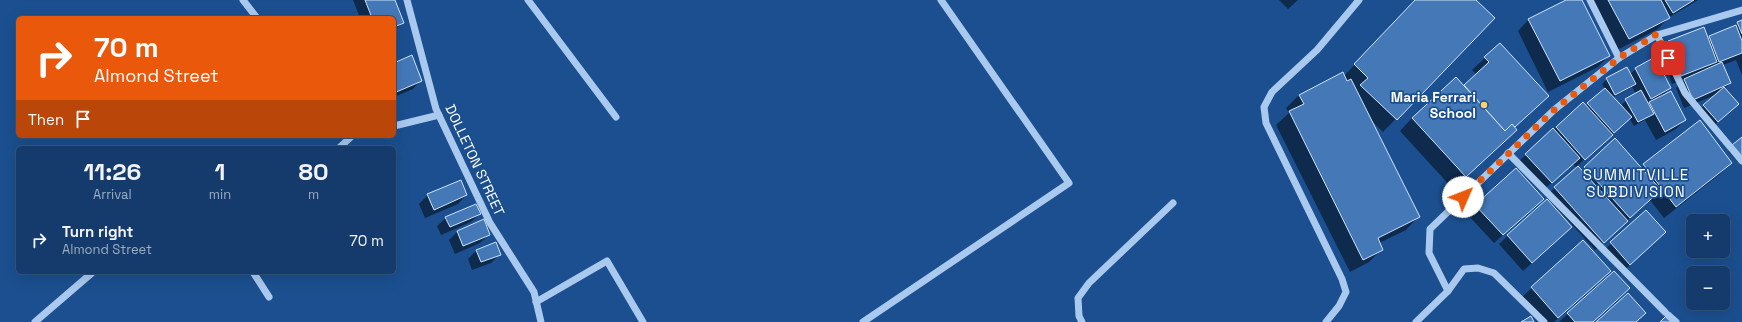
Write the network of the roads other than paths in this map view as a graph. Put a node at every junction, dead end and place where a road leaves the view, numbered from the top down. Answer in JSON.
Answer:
{"nodes":[{"id":1,"x":243,"y":0,"type":"edge"},
{"id":2,"x":407,"y":0,"type":"edge"},
{"id":3,"x":528,"y":0,"type":"edge"},
{"id":4,"x":941,"y":0,"type":"edge"},
{"id":5,"x":1359,"y":0,"type":"edge"},
{"id":6,"x":1590,"y":0,"type":"edge"},
{"id":7,"x":1742,"y":10,"type":"edge"},
{"id":8,"x":255,"y":16,"type":"edge"},
{"id":9,"x":1657,"y":34,"type":"junction"},
{"id":10,"x":1619,"y":58,"type":"junction"},
{"id":11,"x":439,"y":115,"type":"junction"},
{"id":12,"x":616,"y":117,"type":"dead end"},
{"id":13,"x":396,"y":126,"type":"edge"},
{"id":14,"x":350,"y":138,"type":"edge"},
{"id":15,"x":341,"y":146,"type":"edge"},
{"id":16,"x":1508,"y":154,"type":"junction"},
{"id":17,"x":1742,"y":161,"type":"edge"},
{"id":18,"x":1173,"y":203,"type":"dead end"},
{"id":19,"x":91,"y":274,"type":"edge"},
{"id":20,"x":254,"y":274,"type":"edge"},
{"id":21,"x":1448,"y":291,"type":"junction"},
{"id":22,"x":269,"y":297,"type":"dead end"},
{"id":23,"x":536,"y":302,"type":"junction"},
{"id":24,"x":35,"y":322,"type":"edge"},
{"id":25,"x":541,"y":322,"type":"edge"},
{"id":26,"x":643,"y":322,"type":"edge"},
{"id":27,"x":863,"y":322,"type":"edge"},
{"id":28,"x":1082,"y":322,"type":"edge"},
{"id":29,"x":1326,"y":322,"type":"edge"},
{"id":30,"x":1416,"y":322,"type":"edge"},
{"id":31,"x":1544,"y":322,"type":"edge"},
{"id":32,"x":1676,"y":322,"type":"edge"}],
"edges":[{"from":1,"to":8,"type":"street"},
{"from":2,"to":11,"type":"street","name":"DOLLETON STREET"},
{"from":3,"to":12,"type":"street"},
{"from":4,"to":27,"type":"street"},
{"from":5,"to":29,"type":"street"},
{"from":6,"to":10,"type":"street"},
{"from":7,"to":9,"type":"street"},
{"from":9,"to":10,"type":"street"},
{"from":9,"to":17,"type":"street"},
{"from":10,"to":16,"type":"street"},
{"from":11,"to":13,"type":"street"},
{"from":11,"to":23,"type":"street","name":"DOLLETON STREET"},
{"from":14,"to":15,"type":"street"},
{"from":16,"to":21,"type":"street"},
{"from":16,"to":32,"type":"street"},
{"from":18,"to":28,"type":"street"},
{"from":19,"to":24,"type":"street"},
{"from":20,"to":22,"type":"street"},
{"from":21,"to":30,"type":"street"},
{"from":21,"to":31,"type":"street"},
{"from":23,"to":25,"type":"street","name":"DOLLETON STREET"},
{"from":23,"to":26,"type":"street"}]}
